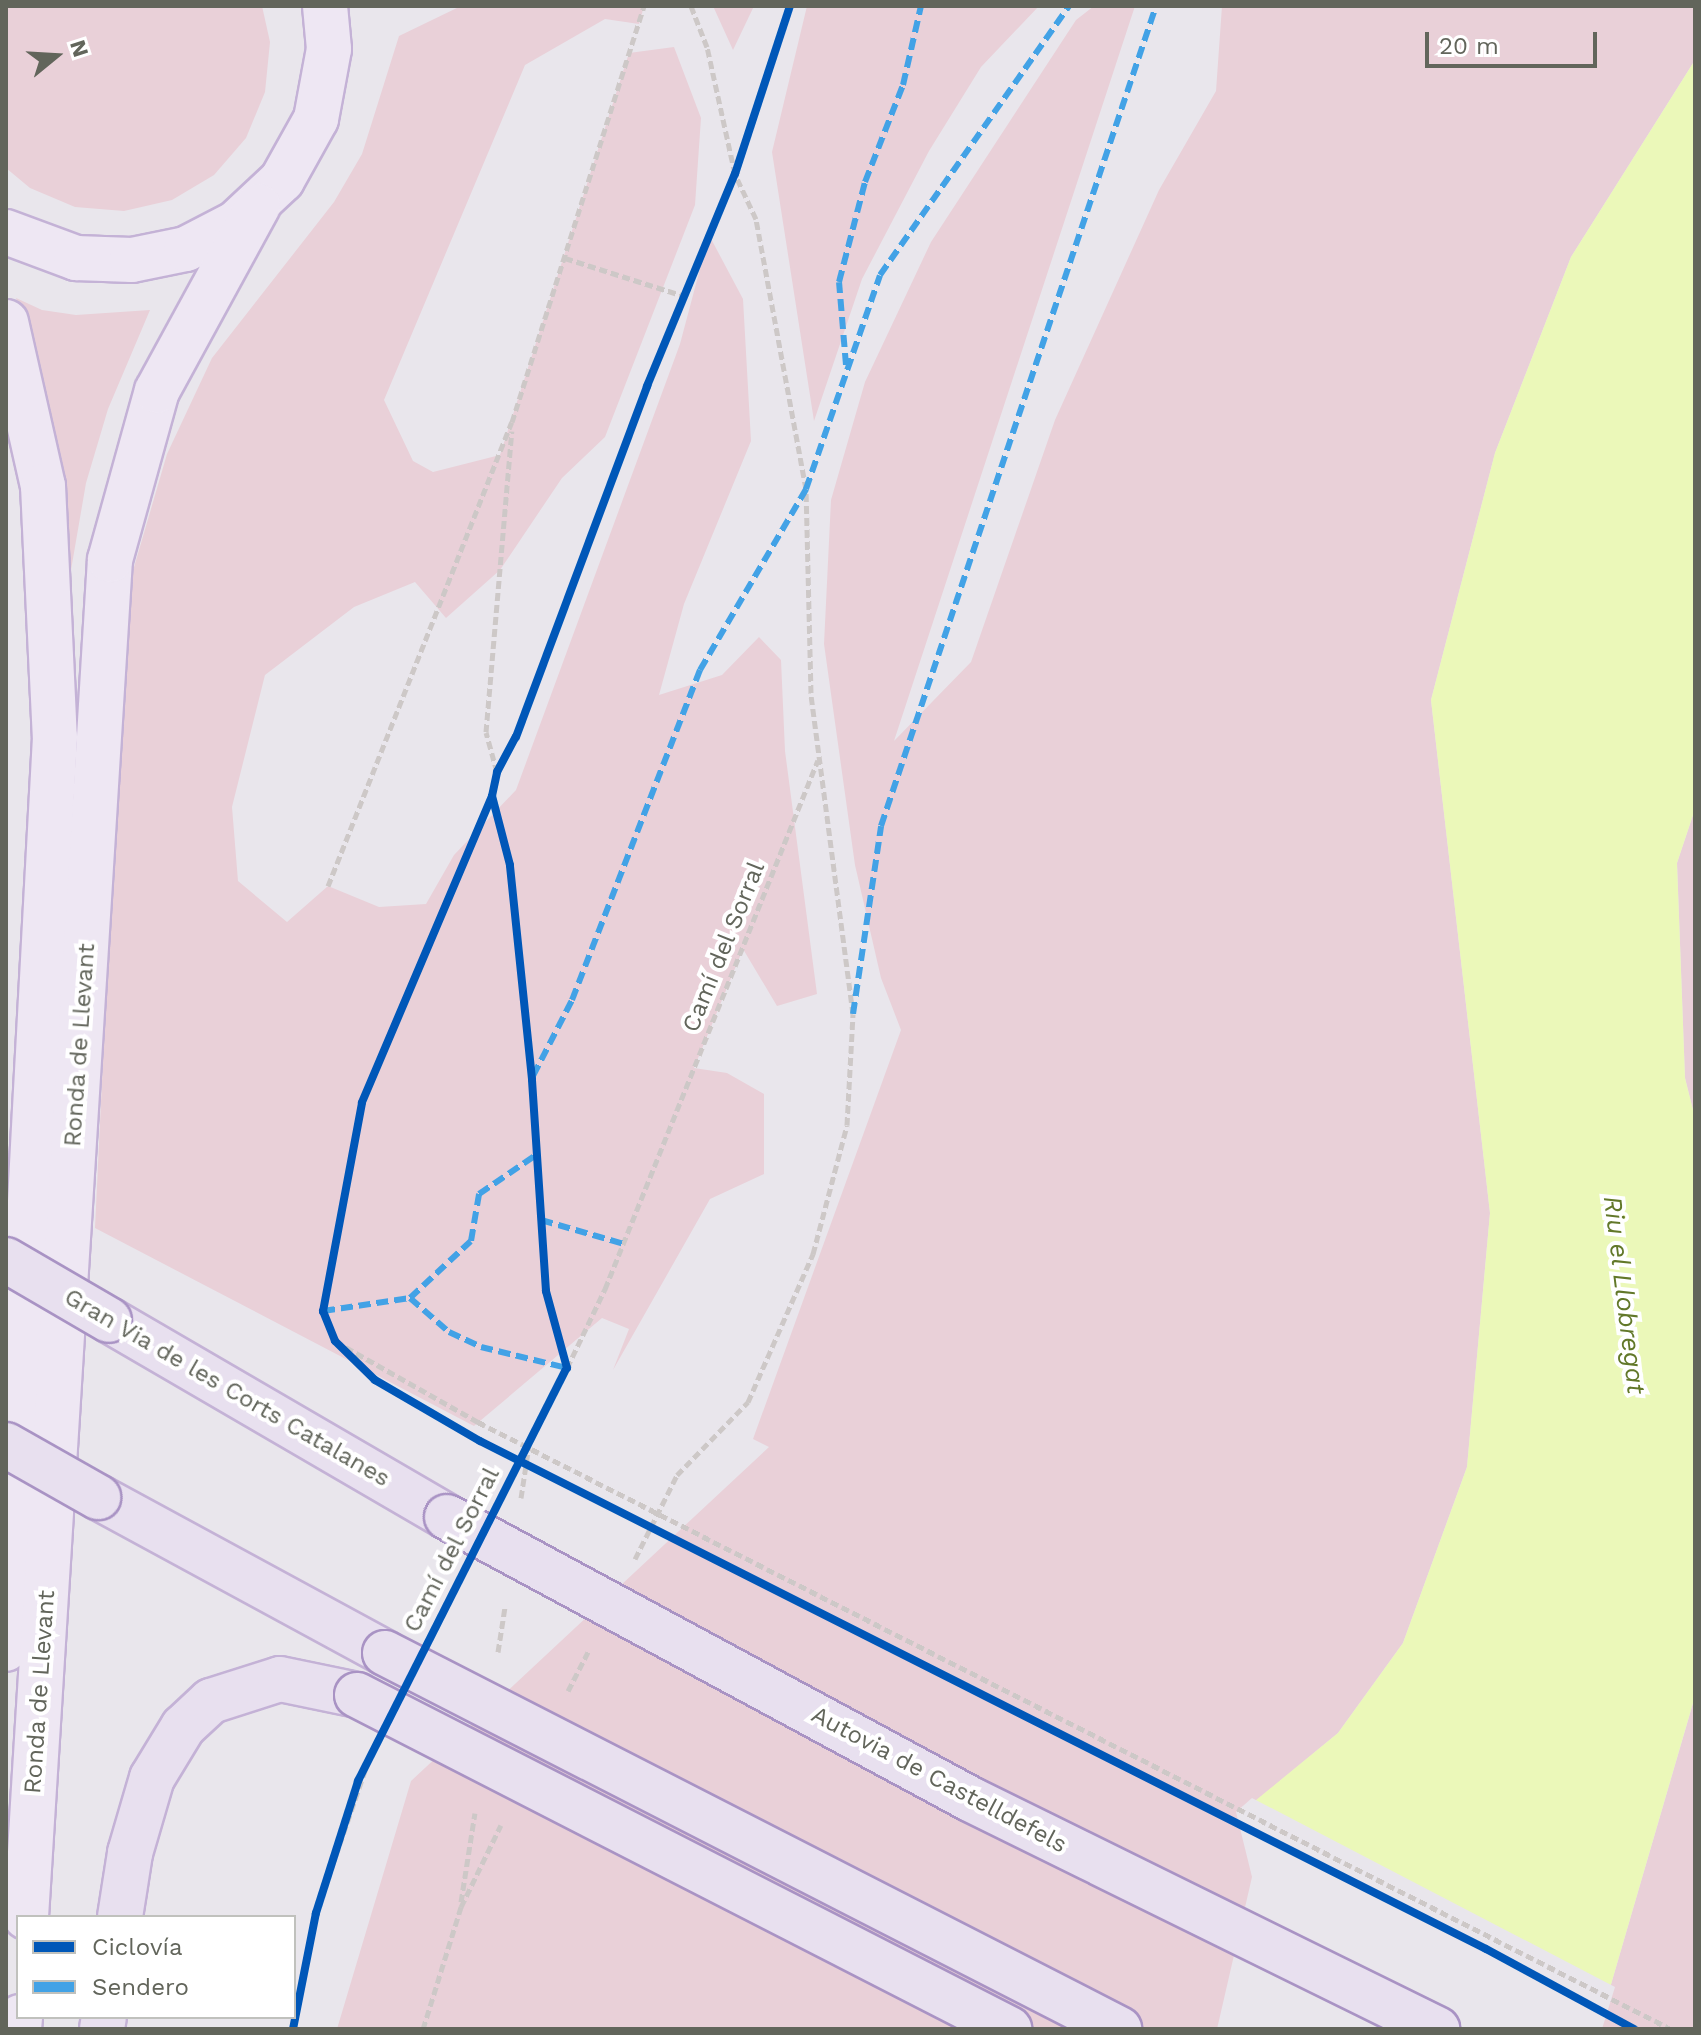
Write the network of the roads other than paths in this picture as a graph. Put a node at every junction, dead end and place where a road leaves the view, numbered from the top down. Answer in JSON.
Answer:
{"nodes":[{"id":1,"x":325,"y":6,"type":"edge"},
{"id":2,"x":258,"y":206,"type":"junction"},
{"id":3,"x":6,"y":232,"type":"edge"},
{"id":4,"x":6,"y":322,"type":"edge"},
{"id":5,"x":6,"y":1260,"type":"edge"},
{"id":6,"x":6,"y":1445,"type":"edge"},
{"id":7,"x":447,"y":1517,"type":"joint"},
{"id":8,"x":6,"y":1649,"type":"edge"},
{"id":9,"x":26,"y":1915,"type":"edge"},
{"id":10,"x":120,"y":1915,"type":"edge"},
{"id":11,"x":1009,"y":2029,"type":"edge"},
{"id":12,"x":1119,"y":2029,"type":"edge"},
{"id":13,"x":1437,"y":2029,"type":"edge"}],
"edges":[{"from":1,"to":2,"type":"main road","name":"Ronda de Llevant"},
{"from":2,"to":3,"type":"main road","name":"Ronda de Llevant"},
{"from":2,"to":9,"type":"main road","name":"Ronda de Llevant"},
{"from":4,"to":8,"type":"main road","name":"Ronda de Llevant"},
{"from":5,"to":7,"type":"highway","name":"Gran Via de les Corts Catalanes","bridge":true},
{"from":6,"to":12,"type":"highway","bridge":true},
{"from":7,"to":13,"type":"highway","name":"Autovia de Castelldefels","bridge":true},
{"from":10,"to":11,"type":"highway","bridge":true}]}
